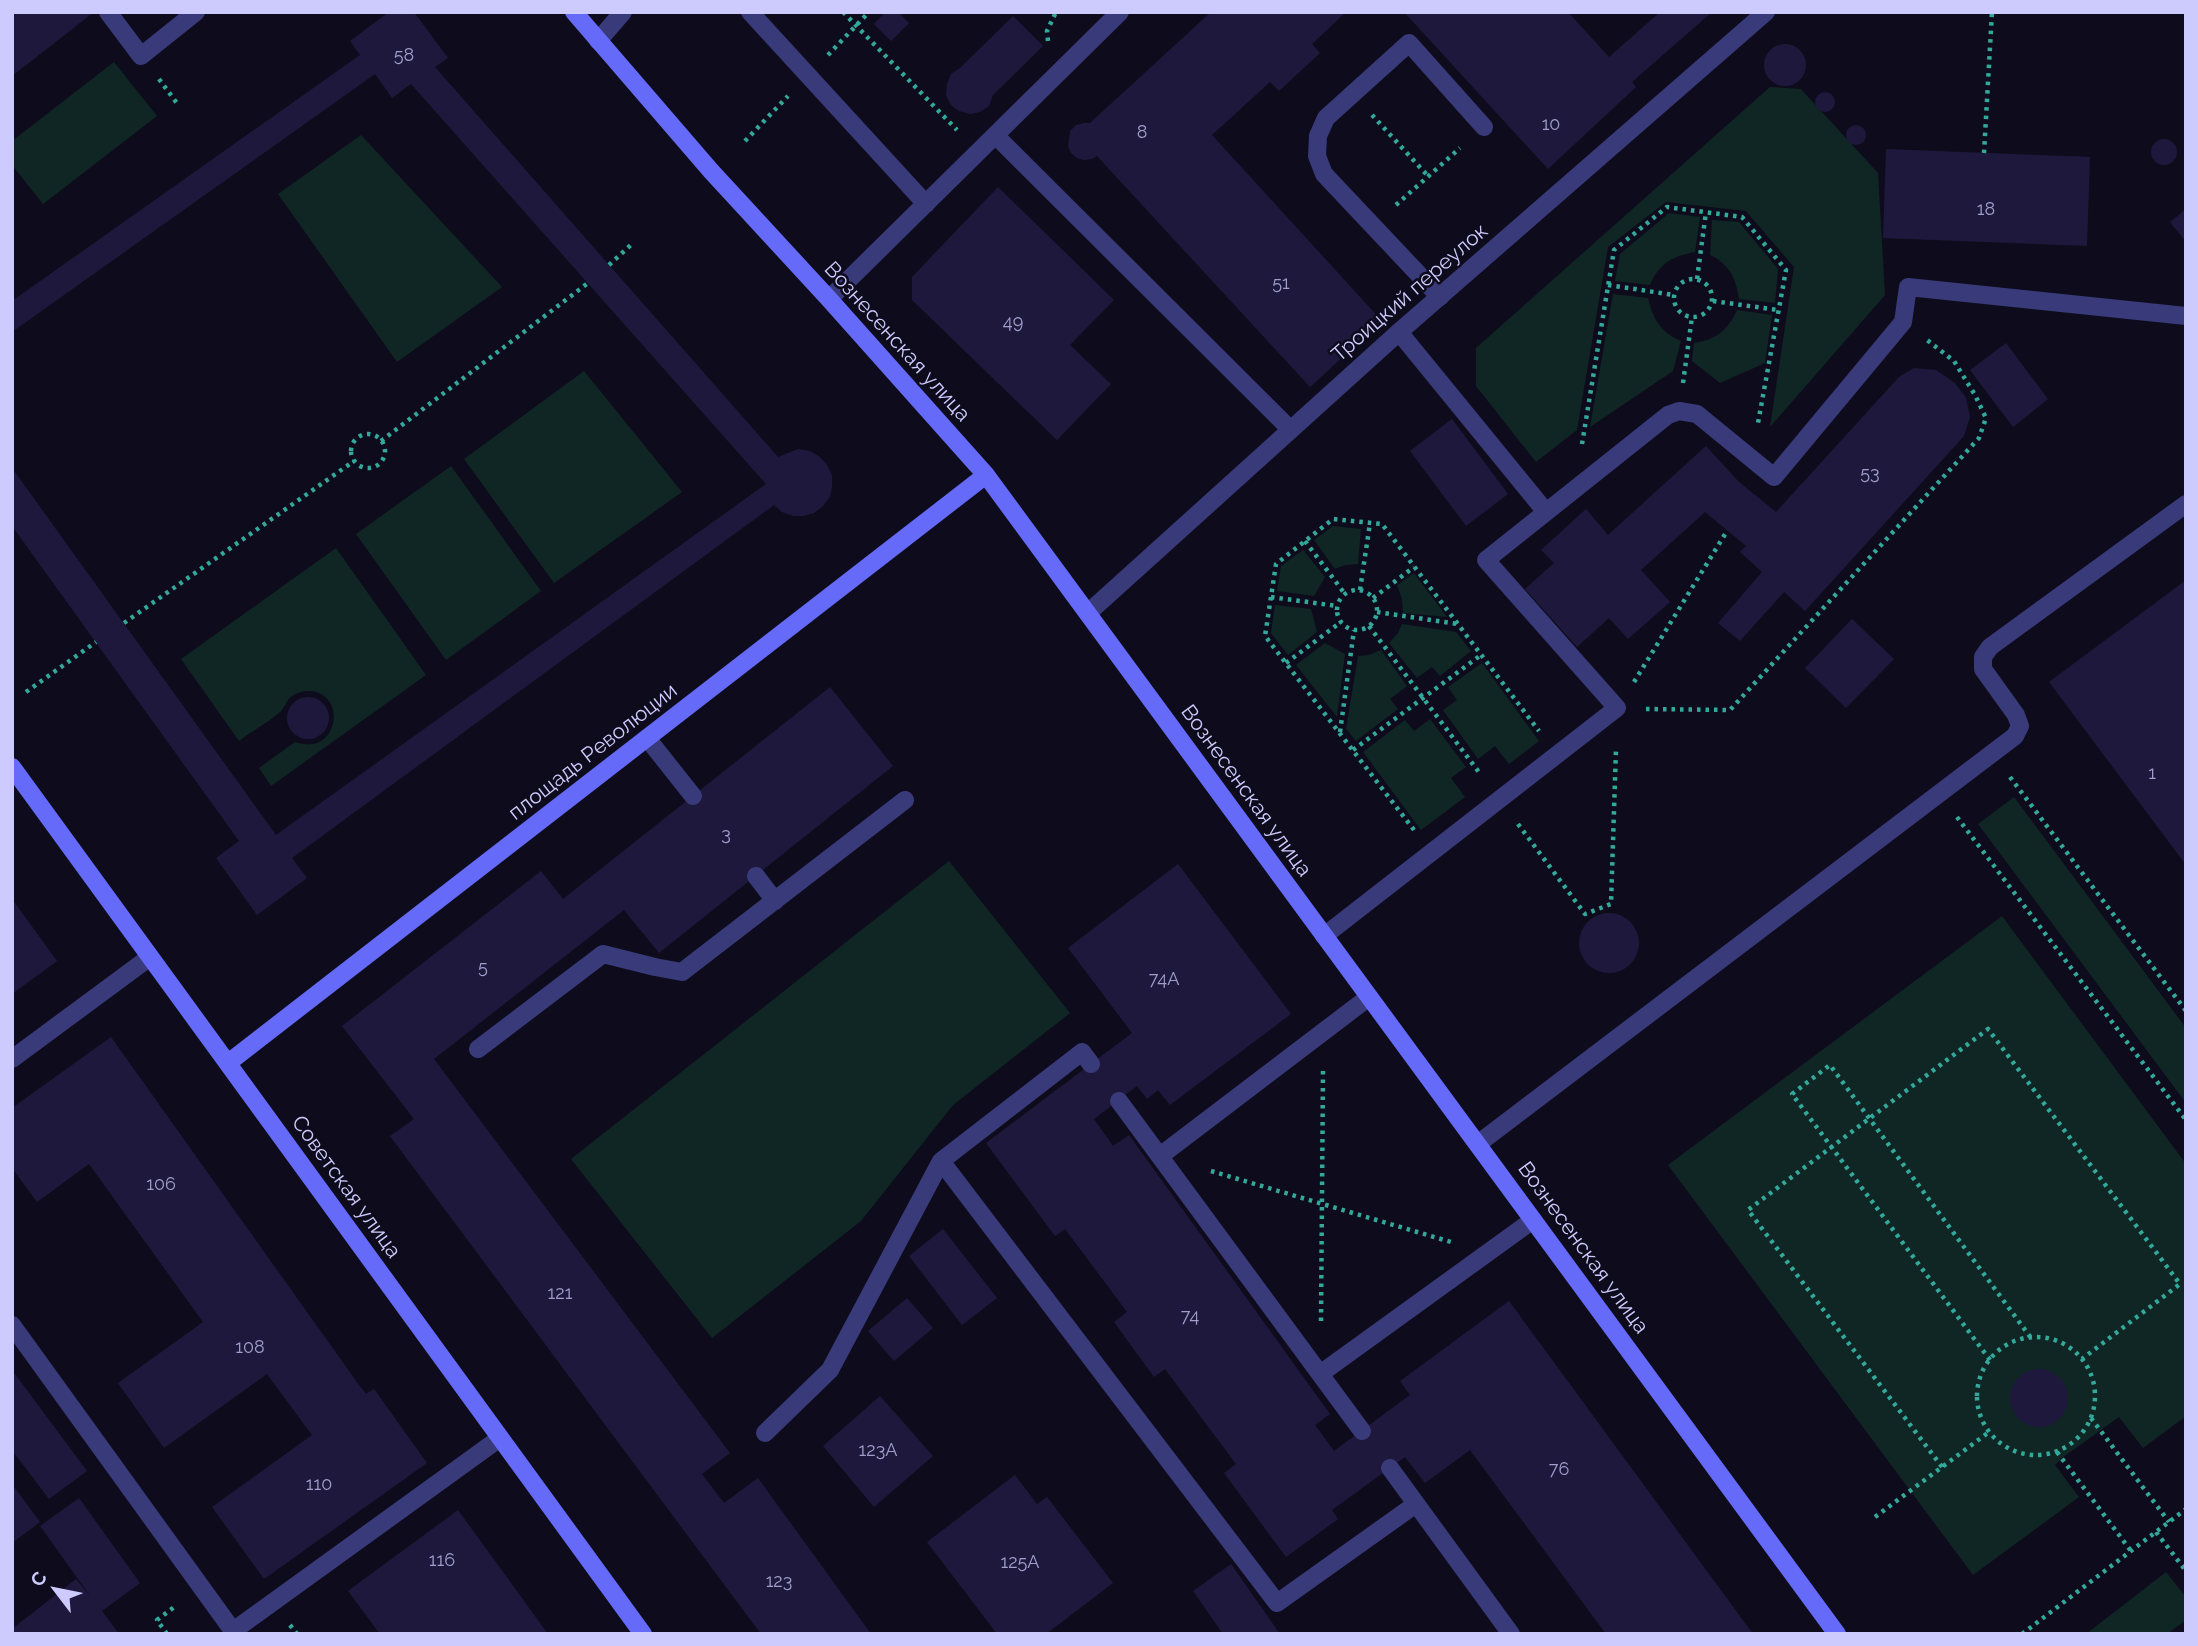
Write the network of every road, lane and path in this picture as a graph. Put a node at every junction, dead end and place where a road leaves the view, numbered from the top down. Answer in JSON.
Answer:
{"nodes":[{"id":1,"x":108,"y":12,"type":"edge"},
{"id":2,"x":196,"y":12,"type":"edge"},
{"id":3,"x":574,"y":12,"type":"edge"},
{"id":4,"x":623,"y":12,"type":"edge"},
{"id":5,"x":750,"y":12,"type":"edge"},
{"id":6,"x":843,"y":12,"type":"edge"},
{"id":7,"x":1120,"y":12,"type":"edge"},
{"id":8,"x":1766,"y":12,"type":"edge"},
{"id":9,"x":1992,"y":12,"type":"edge"},
{"id":10,"x":598,"y":41,"type":"junction"},
{"id":11,"x":1353,"y":94,"type":"junction"},
{"id":12,"x":1484,"y":127,"type":"joint"},
{"id":13,"x":995,"y":135,"type":"junction"},
{"id":14,"x":978,"y":152,"type":"junction"},
{"id":15,"x":1984,"y":153,"type":"dead end"},
{"id":16,"x":1429,"y":176,"type":"junction"},
{"id":17,"x":926,"y":204,"type":"junction"},
{"id":18,"x":1706,"y":212,"type":"junction"},
{"id":19,"x":1372,"y":226,"type":"junction"},
{"id":20,"x":633,"y":243,"type":"dead end"},
{"id":21,"x":609,"y":265,"type":"dead end"},
{"id":22,"x":1697,"y":279,"type":"junction"},
{"id":23,"x":588,"y":283,"type":"dead end"},
{"id":24,"x":1608,"y":285,"type":"junction"},
{"id":25,"x":1674,"y":295,"type":"junction"},
{"id":26,"x":1440,"y":297,"type":"junction"},
{"id":27,"x":829,"y":299,"type":"junction"},
{"id":28,"x":1713,"y":301,"type":"junction"},
{"id":29,"x":1778,"y":310,"type":"junction"},
{"id":30,"x":2186,"y":316,"type":"edge"},
{"id":31,"x":1692,"y":317,"type":"junction"},
{"id":32,"x":1903,"y":322,"type":"junction"},
{"id":33,"x":1399,"y":332,"type":"junction"},
{"id":34,"x":1679,"y":411,"type":"junction"},
{"id":35,"x":1290,"y":429,"type":"junction"},
{"id":36,"x":381,"y":441,"type":"junction"},
{"id":37,"x":1752,"y":459,"type":"junction"},
{"id":38,"x":354,"y":461,"type":"junction"},
{"id":39,"x":986,"y":475,"type":"junction"},
{"id":40,"x":1574,"y":490,"type":"junction"},
{"id":41,"x":2186,"y":504,"type":"edge"},
{"id":42,"x":1546,"y":512,"type":"junction"},
{"id":43,"x":1370,"y":523,"type":"junction"},
{"id":44,"x":1305,"y":541,"type":"junction"},
{"id":45,"x":1414,"y":567,"type":"junction"},
{"id":46,"x":1360,"y":590,"type":"junction"},
{"id":47,"x":1345,"y":594,"type":"junction"},
{"id":48,"x":1271,"y":597,"type":"junction"},
{"id":49,"x":1373,"y":598,"type":"junction"},
{"id":50,"x":1337,"y":607,"type":"junction"},
{"id":51,"x":1377,"y":612,"type":"junction"},
{"id":52,"x":1088,"y":613,"type":"junction"},
{"id":53,"x":1341,"y":622,"type":"junction"},
{"id":54,"x":124,"y":623,"type":"dead end"},
{"id":55,"x":1458,"y":624,"type":"junction"},
{"id":56,"x":1369,"y":626,"type":"junction"},
{"id":57,"x":1354,"y":630,"type":"junction"},
{"id":58,"x":96,"y":642,"type":"dead end"},
{"id":59,"x":1481,"y":655,"type":"junction"},
{"id":60,"x":1286,"y":663,"type":"junction"},
{"id":61,"x":26,"y":692,"type":"dead end"},
{"id":62,"x":1423,"y":698,"type":"junction"},
{"id":63,"x":1617,"y":708,"type":"junction"},
{"id":64,"x":1340,"y":733,"type":"junction"},
{"id":65,"x":647,"y":738,"type":"junction"},
{"id":66,"x":1353,"y":750,"type":"junction"},
{"id":67,"x":1992,"y":753,"type":"junction"},
{"id":68,"x":1557,"y":755,"type":"junction"},
{"id":69,"x":12,"y":767,"type":"edge"},
{"id":70,"x":1940,"y":793,"type":"junction"},
{"id":71,"x":693,"y":796,"type":"dead end"},
{"id":72,"x":905,"y":800,"type":"dead end"},
{"id":73,"x":1500,"y":800,"type":"junction"},
{"id":74,"x":1432,"y":853,"type":"junction"},
{"id":75,"x":756,"y":876,"type":"dead end"},
{"id":76,"x":775,"y":901,"type":"junction"},
{"id":77,"x":1585,"y":914,"type":"dead end"},
{"id":78,"x":1324,"y":936,"type":"junction"},
{"id":79,"x":150,"y":957,"type":"junction"},
{"id":80,"x":1369,"y":997,"type":"junction"},
{"id":81,"x":2186,"y":1011,"type":"edge"},
{"id":82,"x":1323,"y":1032,"type":"junction"},
{"id":83,"x":478,"y":1049,"type":"dead end"},
{"id":84,"x":12,"y":1059,"type":"edge"},
{"id":85,"x":228,"y":1063,"type":"junction"},
{"id":86,"x":1091,"y":1065,"type":"dead end"},
{"id":87,"x":1119,"y":1101,"type":"dead end"},
{"id":88,"x":1870,"y":1118,"type":"junction"},
{"id":89,"x":2186,"y":1120,"type":"edge"},
{"id":90,"x":1479,"y":1143,"type":"junction"},
{"id":91,"x":1831,"y":1147,"type":"junction"},
{"id":92,"x":1160,"y":1156,"type":"junction"},
{"id":93,"x":942,"y":1161,"type":"junction"},
{"id":94,"x":1210,"y":1170,"type":"dead end"},
{"id":95,"x":1322,"y":1203,"type":"junction"},
{"id":96,"x":1533,"y":1220,"type":"junction"},
{"id":97,"x":1488,"y":1253,"type":"junction"},
{"id":98,"x":1321,"y":1321,"type":"dead end"},
{"id":99,"x":12,"y":1325,"type":"edge"},
{"id":100,"x":2031,"y":1338,"type":"junction"},
{"id":101,"x":2082,"y":1359,"type":"junction"},
{"id":102,"x":1990,"y":1360,"type":"junction"},
{"id":103,"x":1321,"y":1374,"type":"junction"},
{"id":104,"x":2091,"y":1418,"type":"junction"},
{"id":105,"x":1362,"y":1430,"type":"dead end"},
{"id":106,"x":1989,"y":1432,"type":"junction"},
{"id":107,"x":765,"y":1433,"type":"dead end"},
{"id":108,"x":500,"y":1437,"type":"junction"},
{"id":109,"x":2057,"y":1452,"type":"junction"},
{"id":110,"x":1942,"y":1467,"type":"junction"},
{"id":111,"x":1390,"y":1468,"type":"dead end"},
{"id":112,"x":1416,"y":1504,"type":"junction"},
{"id":113,"x":2186,"y":1509,"type":"edge"},
{"id":114,"x":1875,"y":1517,"type":"dead end"},
{"id":115,"x":2169,"y":1522,"type":"junction"},
{"id":116,"x":2156,"y":1532,"type":"junction"},
{"id":117,"x":2131,"y":1551,"type":"junction"},
{"id":118,"x":2186,"y":1571,"type":"edge"},
{"id":119,"x":157,"y":1620,"type":"dead end"},
{"id":120,"x":167,"y":1634,"type":"edge"},
{"id":121,"x":643,"y":1634,"type":"edge"},
{"id":122,"x":1511,"y":1634,"type":"edge"},
{"id":123,"x":1837,"y":1634,"type":"edge"},
{"id":124,"x":2022,"y":1634,"type":"edge"}],
"edges":[{"from":1,"to":2,"type":"street"},
{"from":3,"to":10,"type":"main road","name":"Вознесенская улица"},
{"from":4,"to":10,"type":"street"},
{"from":5,"to":17,"type":"street"},
{"from":6,"to":14,"type":"path"},
{"from":7,"to":13,"type":"street"},
{"from":8,"to":26,"type":"street","name":"Троицкий переулок"},
{"from":9,"to":15,"type":"path"},
{"from":10,"to":27,"type":"main road","name":"Вознесенская улица"},
{"from":11,"to":12,"type":"street"},
{"from":11,"to":16,"type":"path"},
{"from":11,"to":19,"type":"street"},
{"from":12,"to":16,"type":"path"},
{"from":13,"to":14,"type":"street"},
{"from":13,"to":35,"type":"street"},
{"from":14,"to":17,"type":"street"},
{"from":16,"to":19,"type":"path"},
{"from":17,"to":27,"type":"street"},
{"from":18,"to":22,"type":"path"},
{"from":18,"to":24,"type":"path"},
{"from":18,"to":29,"type":"path"},
{"from":19,"to":26,"type":"street"},
{"from":20,"to":21,"type":"path"},
{"from":22,"to":25,"type":"path"},
{"from":22,"to":28,"type":"path"},
{"from":23,"to":36,"type":"path"},
{"from":24,"to":25,"type":"path"},
{"from":24,"to":40,"type":"path"},
{"from":25,"to":31,"type":"path"},
{"from":26,"to":33,"type":"street","name":"Троицкий переулок"},
{"from":27,"to":39,"type":"main road","name":"Вознесенская улица"},
{"from":28,"to":29,"type":"path"},
{"from":28,"to":31,"type":"path"},
{"from":29,"to":37,"type":"path"},
{"from":30,"to":32,"type":"street"},
{"from":31,"to":34,"type":"path"},
{"from":32,"to":37,"type":"street"},
{"from":32,"to":63,"type":"path"},
{"from":33,"to":35,"type":"street","name":"Троицкий переулок"},
{"from":33,"to":42,"type":"street"},
{"from":34,"to":37,"type":"street"},
{"from":34,"to":40,"type":"street"},
{"from":35,"to":52,"type":"street","name":"Троицкий переулок"},
{"from":36,"to":38,"type":"path"},
{"from":36,"to":38,"type":"path"},
{"from":38,"to":54,"type":"path"},
{"from":39,"to":52,"type":"main road","name":"Вознесенская улица"},
{"from":39,"to":65,"type":"main road","name":"площадь Революции"},
{"from":40,"to":42,"type":"street"},
{"from":41,"to":67,"type":"street"},
{"from":42,"to":63,"type":"street"},
{"from":43,"to":44,"type":"path"},
{"from":43,"to":45,"type":"path"},
{"from":43,"to":46,"type":"path"},
{"from":44,"to":47,"type":"path"},
{"from":44,"to":48,"type":"path"},
{"from":45,"to":49,"type":"path"},
{"from":45,"to":55,"type":"path"},
{"from":46,"to":47,"type":"path"},
{"from":46,"to":49,"type":"path"},
{"from":47,"to":50,"type":"path"},
{"from":48,"to":50,"type":"path"},
{"from":48,"to":60,"type":"path"},
{"from":49,"to":51,"type":"path"},
{"from":50,"to":53,"type":"path"},
{"from":51,"to":55,"type":"path"},
{"from":51,"to":56,"type":"path"},
{"from":52,"to":78,"type":"main road","name":"Вознесенская улица"},
{"from":53,"to":57,"type":"path"},
{"from":53,"to":60,"type":"path"},
{"from":55,"to":59,"type":"path"},
{"from":56,"to":57,"type":"path"},
{"from":56,"to":62,"type":"path"},
{"from":57,"to":64,"type":"path"},
{"from":58,"to":61,"type":"path"},
{"from":59,"to":62,"type":"path"},
{"from":59,"to":68,"type":"path"},
{"from":60,"to":64,"type":"path"},
{"from":62,"to":66,"type":"path"},
{"from":62,"to":73,"type":"path"},
{"from":63,"to":68,"type":"street"},
{"from":64,"to":66,"type":"path"},
{"from":65,"to":71,"type":"street"},
{"from":65,"to":85,"type":"main road","name":"площадь Революции"},
{"from":66,"to":74,"type":"path"},
{"from":67,"to":70,"type":"street"},
{"from":67,"to":81,"type":"path"},
{"from":68,"to":73,"type":"street"},
{"from":69,"to":79,"type":"main road","name":"Советская улица"},
{"from":70,"to":89,"type":"path"},
{"from":70,"to":90,"type":"street"},
{"from":72,"to":76,"type":"street"},
{"from":73,"to":74,"type":"street"},
{"from":73,"to":77,"type":"path"},
{"from":74,"to":78,"type":"street"},
{"from":75,"to":76,"type":"street"},
{"from":76,"to":83,"type":"street"},
{"from":78,"to":80,"type":"main road","name":"Вознесенская улица"},
{"from":79,"to":84,"type":"street"},
{"from":79,"to":85,"type":"main road","name":"Советская улица"},
{"from":80,"to":82,"type":"street"},
{"from":80,"to":90,"type":"main road","name":"Вознесенская улица"},
{"from":82,"to":92,"type":"street"},
{"from":82,"to":95,"type":"path"},
{"from":85,"to":108,"type":"main road","name":"Советская улица"},
{"from":86,"to":93,"type":"street"},
{"from":87,"to":92,"type":"street"},
{"from":88,"to":91,"type":"path"},
{"from":88,"to":91,"type":"path"},
{"from":88,"to":100,"type":"path"},
{"from":88,"to":101,"type":"path"},
{"from":90,"to":96,"type":"main road","name":"Вознесенская улица"},
{"from":91,"to":102,"type":"path"},
{"from":91,"to":110,"type":"path"},
{"from":92,"to":103,"type":"street"},
{"from":93,"to":107,"type":"street"},
{"from":93,"to":112,"type":"street"},
{"from":94,"to":95,"type":"path"},
{"from":95,"to":97,"type":"path"},
{"from":95,"to":98,"type":"path"},
{"from":96,"to":97,"type":"street"},
{"from":96,"to":123,"type":"main road","name":"Вознесенская улица"},
{"from":97,"to":103,"type":"street"},
{"from":99,"to":108,"type":"street"},
{"from":100,"to":101,"type":"path"},
{"from":100,"to":102,"type":"path"},
{"from":101,"to":104,"type":"path"},
{"from":102,"to":106,"type":"path"},
{"from":103,"to":105,"type":"street"},
{"from":104,"to":109,"type":"path"},
{"from":104,"to":115,"type":"path"},
{"from":106,"to":109,"type":"path"},
{"from":106,"to":110,"type":"path"},
{"from":108,"to":121,"type":"main road","name":"Советская улица"},
{"from":109,"to":117,"type":"path"},
{"from":110,"to":114,"type":"path"},
{"from":111,"to":112,"type":"street"},
{"from":112,"to":122,"type":"street"},
{"from":113,"to":115,"type":"path"},
{"from":115,"to":116,"type":"path"},
{"from":116,"to":117,"type":"path"},
{"from":116,"to":118,"type":"path"},
{"from":117,"to":124,"type":"path"},
{"from":119,"to":120,"type":"path"}]}
